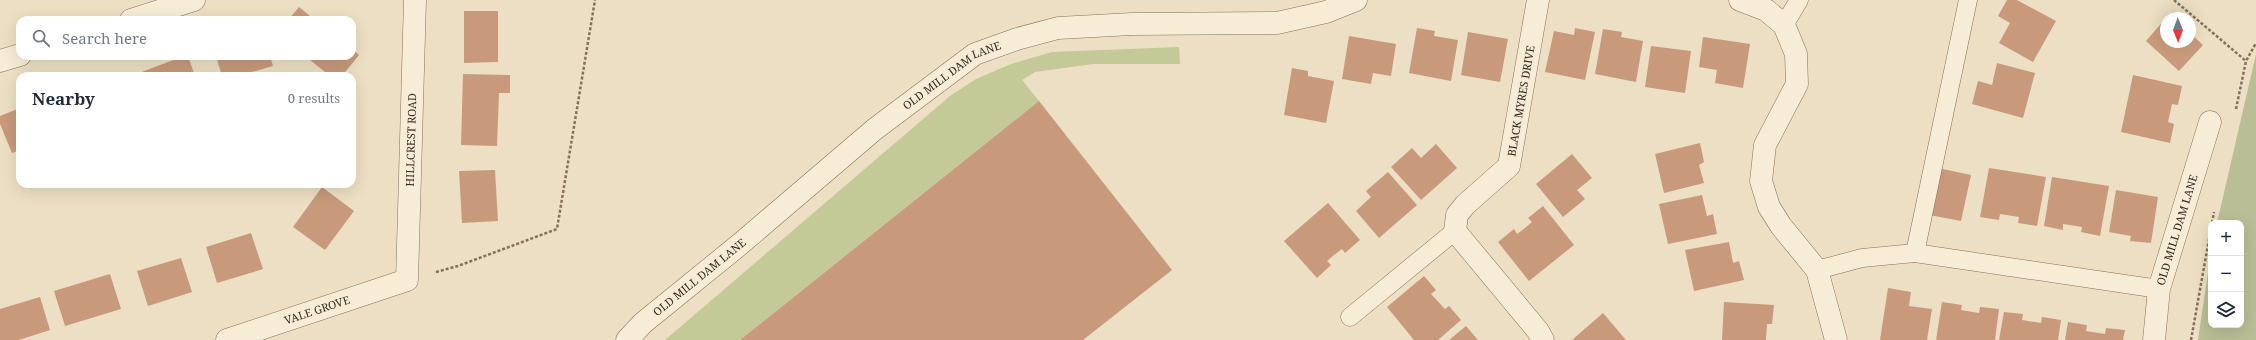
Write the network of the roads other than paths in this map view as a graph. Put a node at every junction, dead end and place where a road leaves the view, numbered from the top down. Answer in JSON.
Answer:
{"nodes":[{"id":1,"x":194,"y":0,"type":"edge"},
{"id":2,"x":415,"y":0,"type":"edge"},
{"id":3,"x":1356,"y":0,"type":"edge"},
{"id":4,"x":1538,"y":0,"type":"edge"},
{"id":5,"x":1740,"y":0,"type":"edge"},
{"id":6,"x":1799,"y":0,"type":"edge"},
{"id":7,"x":1968,"y":0,"type":"edge"},
{"id":8,"x":1326,"y":6,"type":"edge"},
{"id":9,"x":144,"y":16,"type":"edge"},
{"id":10,"x":1784,"y":25,"type":"junction"},
{"id":11,"x":16,"y":56,"type":"edge"},
{"id":12,"x":0,"y":61,"type":"edge"},
{"id":13,"x":2210,"y":122,"type":"dead end"},
{"id":14,"x":1455,"y":231,"type":"junction"},
{"id":15,"x":1915,"y":253,"type":"junction"},
{"id":16,"x":1817,"y":270,"type":"junction"},
{"id":17,"x":407,"y":280,"type":"joint"},
{"id":18,"x":2159,"y":289,"type":"junction"},
{"id":19,"x":1350,"y":318,"type":"dead end"},
{"id":20,"x":227,"y":340,"type":"edge"},
{"id":21,"x":627,"y":340,"type":"edge"},
{"id":22,"x":1542,"y":340,"type":"edge"},
{"id":23,"x":1836,"y":340,"type":"edge"},
{"id":24,"x":2154,"y":340,"type":"edge"}],
"edges":[{"from":1,"to":9,"type":"street"},
{"from":2,"to":17,"type":"street","name":"HILLCREST ROAD"},
{"from":3,"to":8,"type":"street","name":"OLD MILL DAM LANE"},
{"from":4,"to":14,"type":"street","name":"BLACK MYRES DRIVE"},
{"from":5,"to":10,"type":"street"},
{"from":6,"to":10,"type":"lane"},
{"from":7,"to":15,"type":"lane"},
{"from":8,"to":21,"type":"street","name":"OLD MILL DAM LANE"},
{"from":10,"to":16,"type":"street"},
{"from":11,"to":12,"type":"street"},
{"from":13,"to":18,"type":"street","name":"OLD MILL DAM LANE"},
{"from":14,"to":19,"type":"lane"},
{"from":14,"to":22,"type":"street"},
{"from":15,"to":16,"type":"lane"},
{"from":15,"to":18,"type":"lane"},
{"from":16,"to":23,"type":"street"},
{"from":17,"to":20,"type":"street","name":"VALE GROVE"},
{"from":18,"to":24,"type":"street","name":"OLD MILL DAM LANE"}]}
